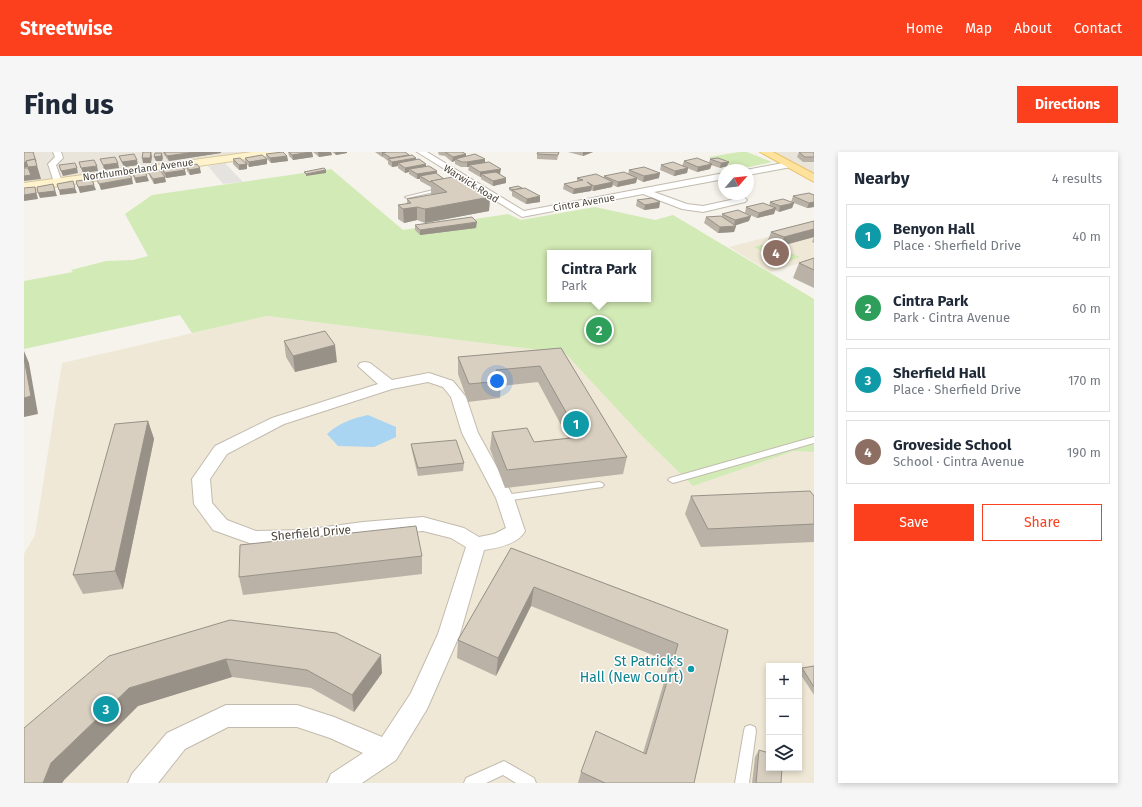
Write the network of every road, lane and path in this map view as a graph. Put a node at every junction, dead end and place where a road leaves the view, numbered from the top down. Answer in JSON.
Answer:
{"nodes":[{"id":1,"x":57,"y":152,"type":"edge"},
{"id":2,"x":276,"y":152,"type":"edge"},
{"id":3,"x":421,"y":152,"type":"edge"},
{"id":4,"x":765,"y":152,"type":"edge"},
{"id":5,"x":261,"y":153,"type":"edge"},
{"id":6,"x":788,"y":165,"type":"junction"},
{"id":7,"x":754,"y":171,"type":"edge"},
{"id":8,"x":718,"y":177,"type":"edge"},
{"id":9,"x":814,"y":179,"type":"edge"},
{"id":10,"x":704,"y":180,"type":"junction"},
{"id":11,"x":58,"y":182,"type":"junction"},
{"id":12,"x":717,"y":186,"type":"dead end"},
{"id":13,"x":24,"y":187,"type":"edge"},
{"id":14,"x":444,"y":187,"type":"edge"},
{"id":15,"x":646,"y":192,"type":"junction"},
{"id":16,"x":407,"y":196,"type":"dead end"},
{"id":17,"x":742,"y":200,"type":"edge"},
{"id":18,"x":522,"y":214,"type":"joint"},
{"id":19,"x":365,"y":366,"type":"dead end"},
{"id":20,"x":389,"y":385,"type":"junction"},
{"id":21,"x":814,"y":440,"type":"edge"},
{"id":22,"x":673,"y":480,"type":"dead end"},
{"id":23,"x":600,"y":484,"type":"edge"},
{"id":24,"x":505,"y":498,"type":"junction"},
{"id":25,"x":476,"y":544,"type":"junction"},
{"id":26,"x":750,"y":731,"type":"dead end"},
{"id":27,"x":387,"y":751,"type":"junction"},
{"id":28,"x":141,"y":783,"type":"edge"},
{"id":29,"x":340,"y":783,"type":"edge"},
{"id":30,"x":471,"y":783,"type":"edge"},
{"id":31,"x":529,"y":783,"type":"edge"},
{"id":32,"x":742,"y":783,"type":"edge"}],
"edges":[{"from":1,"to":11,"type":"street"},
{"from":2,"to":5,"type":"street","name":"Northumberland Avenue"},
{"from":3,"to":18,"type":"street","name":"Warwick Road"},
{"from":4,"to":6,"type":"main road"},
{"from":5,"to":11,"type":"street","name":"Northumberland Avenue"},
{"from":6,"to":7,"type":"street"},
{"from":6,"to":9,"type":"main road"},
{"from":8,"to":10,"type":"street","name":"Cintra Avenue"},
{"from":10,"to":12,"type":"street"},
{"from":10,"to":15,"type":"street","name":"Cintra Avenue"},
{"from":11,"to":13,"type":"street","name":"Northumberland Avenue"},
{"from":14,"to":16,"type":"lane"},
{"from":15,"to":17,"type":"street"},
{"from":15,"to":18,"type":"street","name":"Cintra Avenue"},
{"from":19,"to":20,"type":"street"},
{"from":20,"to":24,"type":"street","name":"Sherfield Drive"},
{"from":20,"to":25,"type":"street","name":"Sherfield Drive"},
{"from":21,"to":22,"type":"lane"},
{"from":23,"to":24,"type":"lane"},
{"from":24,"to":25,"type":"street","name":"Sherfield Drive"},
{"from":25,"to":27,"type":"street"},
{"from":26,"to":32,"type":"lane"},
{"from":27,"to":28,"type":"street"},
{"from":27,"to":29,"type":"street"},
{"from":30,"to":31,"type":"lane"}]}
